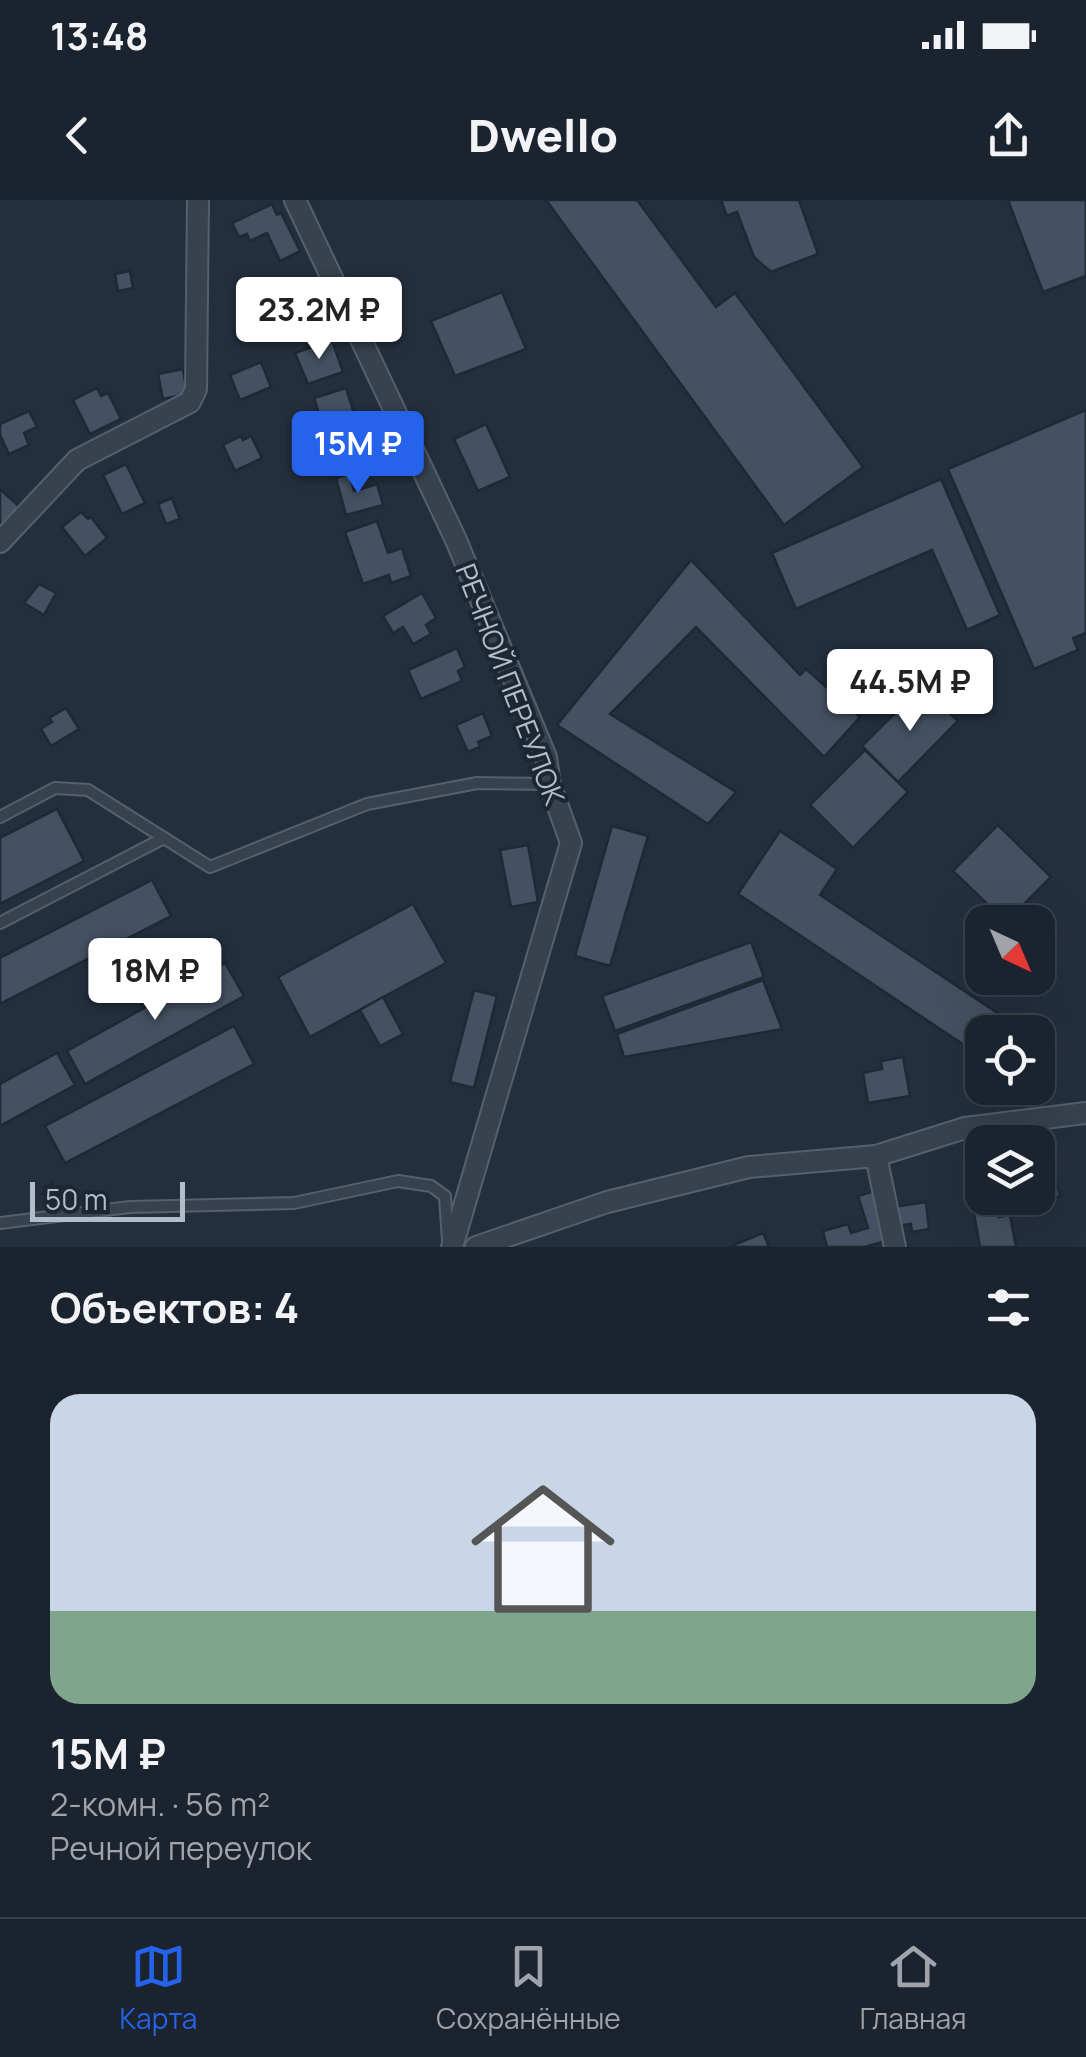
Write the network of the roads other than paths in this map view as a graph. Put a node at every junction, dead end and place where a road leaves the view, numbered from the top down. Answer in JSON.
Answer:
{"nodes":[{"id":1,"x":198,"y":200,"type":"edge"},
{"id":2,"x":294,"y":200,"type":"edge"},
{"id":3,"x":0,"y":542,"type":"edge"},
{"id":4,"x":550,"y":784,"type":"junction"},
{"id":5,"x":0,"y":817,"type":"edge"},
{"id":6,"x":164,"y":838,"type":"junction"},
{"id":7,"x":0,"y":923,"type":"edge"},
{"id":8,"x":1086,"y":1113,"type":"edge"},
{"id":9,"x":876,"y":1156,"type":"junction"},
{"id":10,"x":0,"y":1223,"type":"edge"},
{"id":11,"x":450,"y":1247,"type":"edge"},
{"id":12,"x":476,"y":1247,"type":"edge"},
{"id":13,"x":895,"y":1247,"type":"edge"}],
"edges":[{"from":1,"to":3,"type":"street"},
{"from":2,"to":4,"type":"street","name":"РЕЧНОЙ ПЕРЕУЛОК"},
{"from":4,"to":6,"type":"lane"},
{"from":4,"to":11,"type":"street","name":"РЕЧНОЙ ПЕРЕУЛОК"},
{"from":5,"to":6,"type":"lane"},
{"from":6,"to":7,"type":"lane"},
{"from":8,"to":9,"type":"street"},
{"from":9,"to":12,"type":"street"},
{"from":9,"to":13,"type":"street"},
{"from":10,"to":11,"type":"lane"}]}
